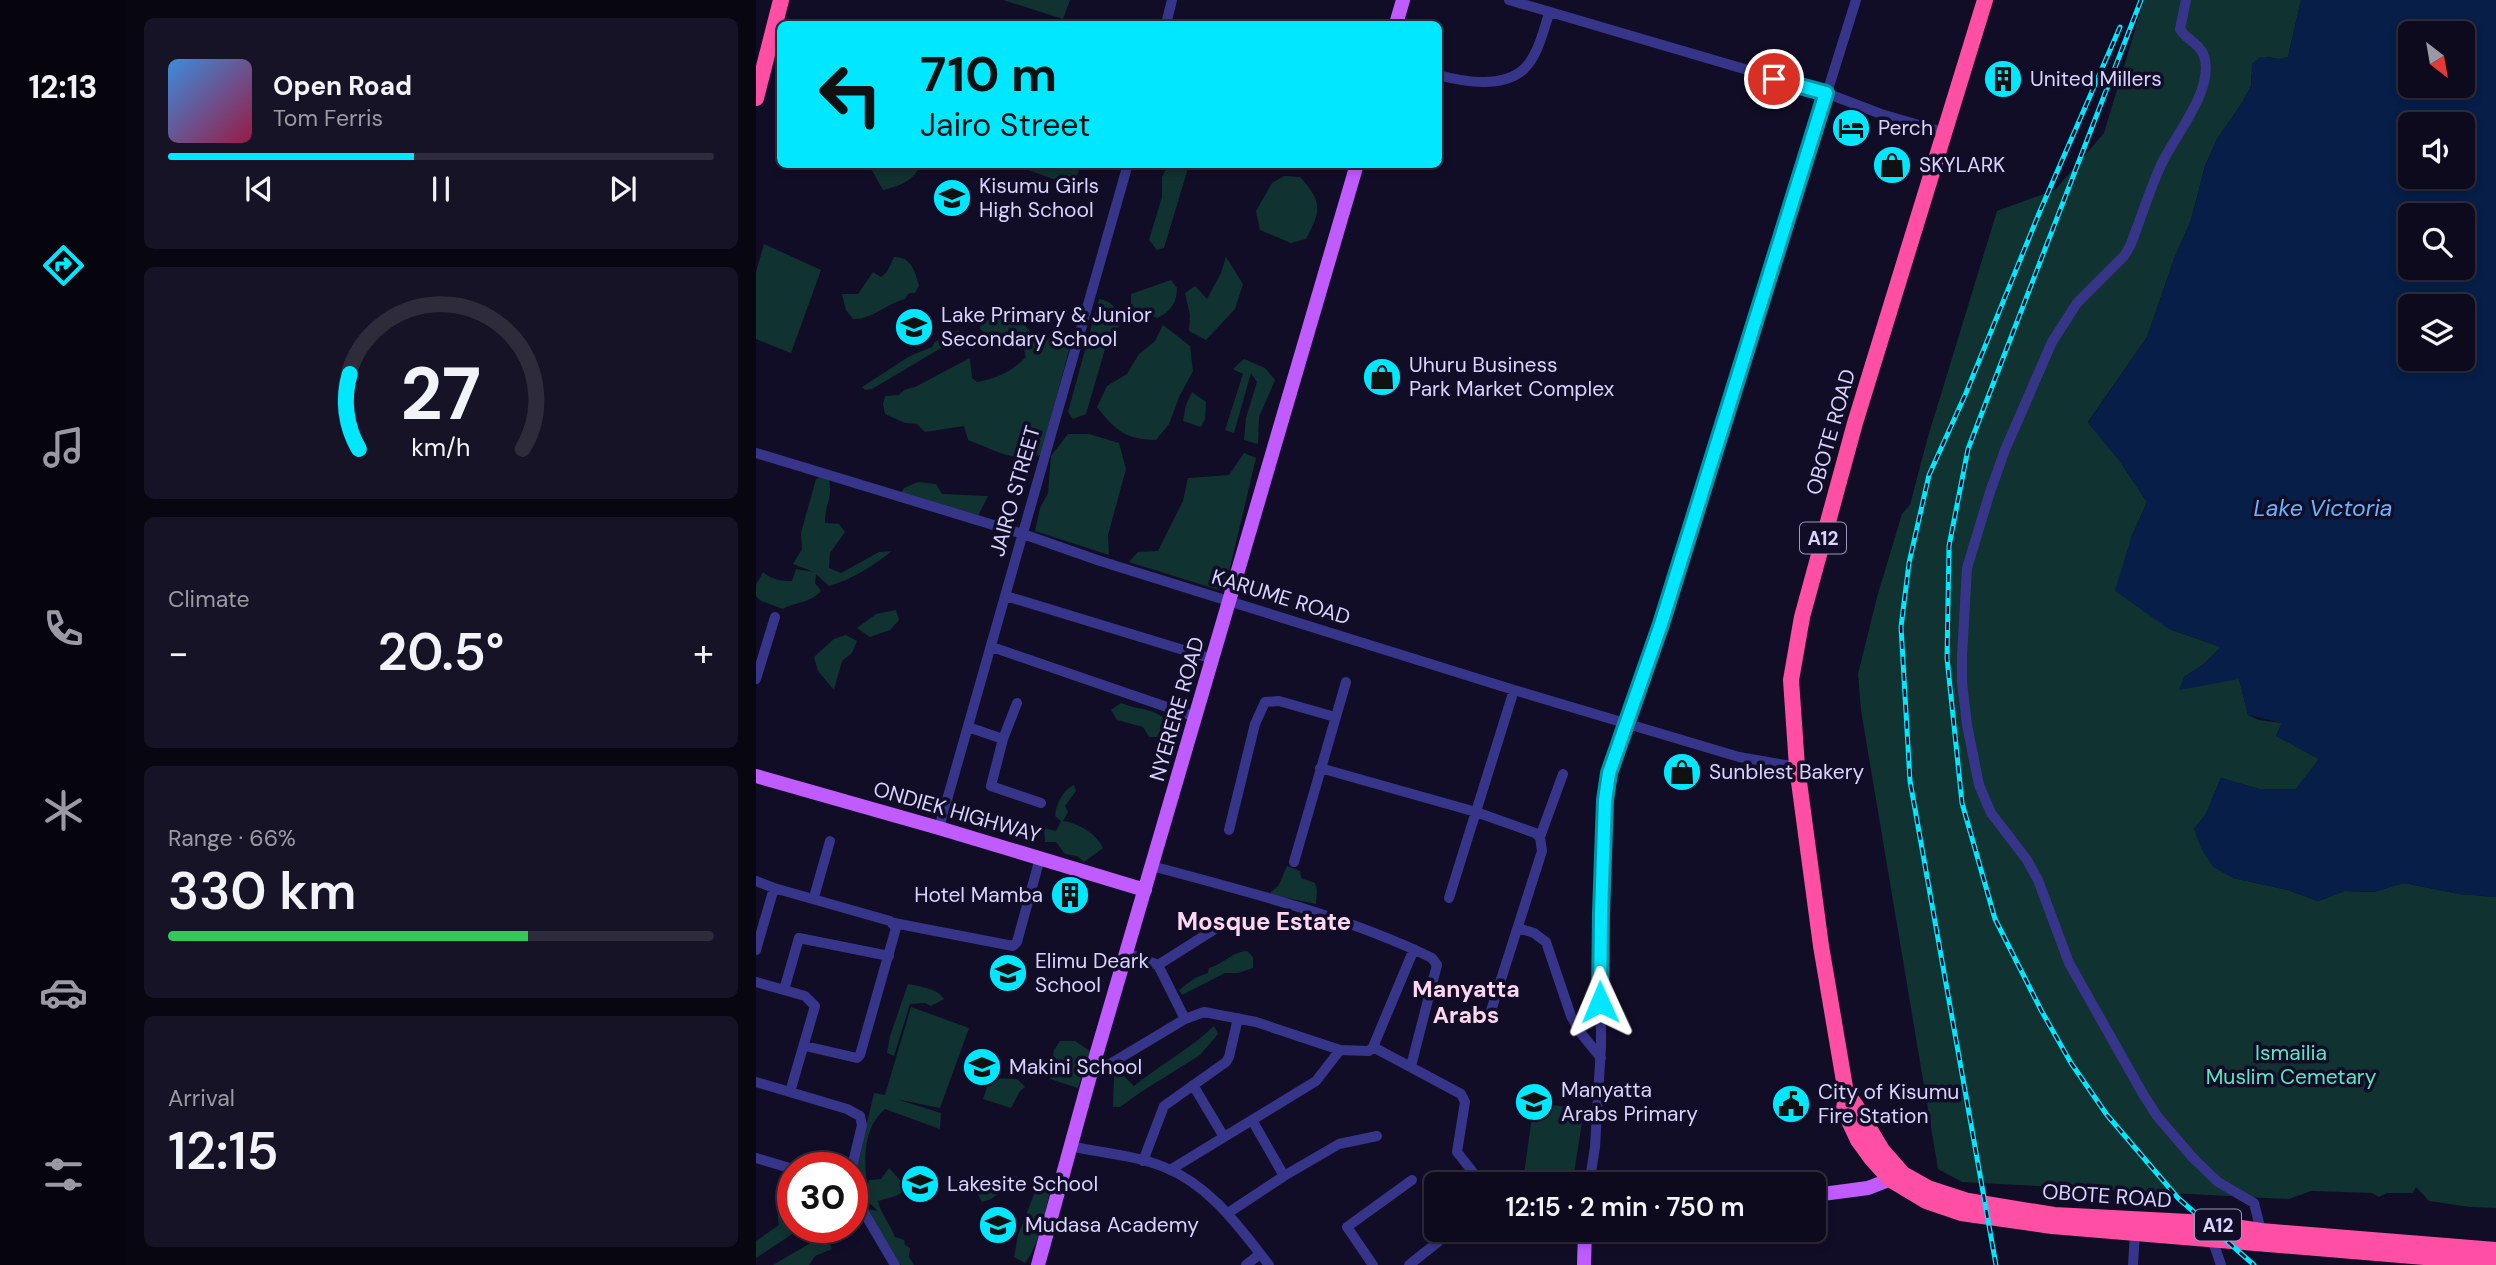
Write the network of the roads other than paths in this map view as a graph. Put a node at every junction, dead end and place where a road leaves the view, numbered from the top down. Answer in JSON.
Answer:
{"nodes":[{"id":1,"x":774,"y":0,"type":"edge"},
{"id":2,"x":781,"y":0,"type":"edge"},
{"id":3,"x":1172,"y":0,"type":"edge"},
{"id":4,"x":1402,"y":0,"type":"edge"},
{"id":5,"x":1509,"y":0,"type":"edge"},
{"id":6,"x":1856,"y":0,"type":"edge"},
{"id":7,"x":1985,"y":0,"type":"edge"},
{"id":8,"x":2186,"y":0,"type":"edge"},
{"id":9,"x":1549,"y":13,"type":"junction"},
{"id":10,"x":1167,"y":21,"type":"edge"},
{"id":11,"x":1397,"y":21,"type":"edge"},
{"id":12,"x":756,"y":66,"type":"edge"},
{"id":13,"x":1442,"y":76,"type":"edge"},
{"id":14,"x":1826,"y":93,"type":"junction"},
{"id":15,"x":756,"y":98,"type":"edge"},
{"id":16,"x":1943,"y":132,"type":"junction"},
{"id":17,"x":1127,"y":168,"type":"edge"},
{"id":18,"x":1356,"y":168,"type":"edge"},
{"id":19,"x":756,"y":453,"type":"edge"},
{"id":20,"x":1023,"y":534,"type":"junction"},
{"id":21,"x":1006,"y":596,"type":"junction"},
{"id":22,"x":1230,"y":601,"type":"junction"},
{"id":23,"x":775,"y":617,"type":"dead end"},
{"id":24,"x":992,"y":647,"type":"junction"},
{"id":25,"x":1213,"y":659,"type":"junction"},
{"id":26,"x":756,"y":679,"type":"edge"},
{"id":27,"x":1346,"y":682,"type":"dead end"},
{"id":28,"x":1514,"y":690,"type":"junction"},
{"id":29,"x":1017,"y":704,"type":"dead end"},
{"id":30,"x":1196,"y":717,"type":"junction"},
{"id":31,"x":1335,"y":717,"type":"junction"},
{"id":32,"x":1628,"y":722,"type":"junction"},
{"id":33,"x":968,"y":727,"type":"junction"},
{"id":34,"x":1003,"y":739,"type":"junction"},
{"id":35,"x":1320,"y":768,"type":"junction"},
{"id":36,"x":1797,"y":768,"type":"junction"},
{"id":37,"x":1563,"y":774,"type":"dead end"},
{"id":38,"x":756,"y":776,"type":"edge"},
{"id":39,"x":1041,"y":803,"type":"dead end"},
{"id":40,"x":1476,"y":812,"type":"junction"},
{"id":41,"x":939,"y":828,"type":"junction"},
{"id":42,"x":1229,"y":830,"type":"dead end"},
{"id":43,"x":1541,"y":837,"type":"junction"},
{"id":44,"x":830,"y":841,"type":"dead end"},
{"id":45,"x":1040,"y":858,"type":"junction"},
{"id":46,"x":1294,"y":862,"type":"dead end"},
{"id":47,"x":1152,"y":866,"type":"junction"},
{"id":48,"x":756,"y":881,"type":"edge"},
{"id":49,"x":774,"y":887,"type":"junction"},
{"id":50,"x":1145,"y":890,"type":"junction"},
{"id":51,"x":814,"y":897,"type":"junction"},
{"id":52,"x":1449,"y":898,"type":"dead end"},
{"id":53,"x":894,"y":923,"type":"junction"},
{"id":54,"x":1518,"y":928,"type":"junction"},
{"id":55,"x":1216,"y":929,"type":"dead end"},
{"id":56,"x":1414,"y":949,"type":"junction"},
{"id":57,"x":756,"y":950,"type":"edge"},
{"id":58,"x":1127,"y":953,"type":"junction"},
{"id":59,"x":889,"y":956,"type":"junction"},
{"id":60,"x":1158,"y":965,"type":"junction"},
{"id":61,"x":756,"y":982,"type":"edge"},
{"id":62,"x":784,"y":990,"type":"junction"},
{"id":63,"x":1489,"y":1017,"type":"dead end"},
{"id":64,"x":1238,"y":1018,"type":"junction"},
{"id":65,"x":1185,"y":1019,"type":"junction"},
{"id":66,"x":804,"y":1046,"type":"junction"},
{"id":67,"x":1373,"y":1047,"type":"junction"},
{"id":68,"x":1340,"y":1050,"type":"junction"},
{"id":69,"x":1601,"y":1058,"type":"junction"},
{"id":70,"x":1411,"y":1066,"type":"junction"},
{"id":71,"x":1090,"y":1076,"type":"junction"},
{"id":72,"x":756,"y":1082,"type":"edge"},
{"id":73,"x":1193,"y":1085,"type":"junction"},
{"id":74,"x":790,"y":1092,"type":"junction"},
{"id":75,"x":1252,"y":1120,"type":"junction"},
{"id":76,"x":1377,"y":1136,"type":"dead end"},
{"id":77,"x":1224,"y":1137,"type":"junction"},
{"id":78,"x":1070,"y":1146,"type":"junction"},
{"id":79,"x":856,"y":1152,"type":"edge"},
{"id":80,"x":756,"y":1158,"type":"edge"},
{"id":81,"x":1143,"y":1161,"type":"junction"},
{"id":82,"x":777,"y":1164,"type":"edge"},
{"id":83,"x":1170,"y":1170,"type":"junction"},
{"id":84,"x":1473,"y":1172,"type":"edge"},
{"id":85,"x":1591,"y":1172,"type":"edge"},
{"id":86,"x":1284,"y":1176,"type":"junction"},
{"id":87,"x":1897,"y":1177,"type":"junction"},
{"id":88,"x":1412,"y":1180,"type":"dead end"},
{"id":89,"x":1826,"y":1194,"type":"edge"},
{"id":90,"x":1228,"y":1213,"type":"junction"},
{"id":91,"x":868,"y":1219,"type":"edge"},
{"id":92,"x":2053,"y":1220,"type":"junction"},
{"id":93,"x":2210,"y":1231,"type":"junction"},
{"id":94,"x":2261,"y":1231,"type":"junction"},
{"id":95,"x":2135,"y":1232,"type":"junction"},
{"id":96,"x":1438,"y":1242,"type":"dead end"},
{"id":97,"x":1585,"y":1242,"type":"edge"},
{"id":98,"x":2496,"y":1250,"type":"edge"},
{"id":99,"x":1260,"y":1254,"type":"junction"},
{"id":100,"x":2496,"y":1264,"type":"edge"},
{"id":101,"x":895,"y":1265,"type":"edge"},
{"id":102,"x":1038,"y":1265,"type":"edge"},
{"id":103,"x":1246,"y":1265,"type":"edge"},
{"id":104,"x":1269,"y":1265,"type":"edge"},
{"id":105,"x":1373,"y":1265,"type":"edge"},
{"id":106,"x":1409,"y":1265,"type":"edge"},
{"id":107,"x":1584,"y":1265,"type":"edge"},
{"id":108,"x":2133,"y":1265,"type":"edge"},
{"id":109,"x":2221,"y":1265,"type":"edge"}],
"edges":[{"from":1,"to":12,"type":"highway"},
{"from":2,"to":15,"type":"highway"},
{"from":3,"to":10,"type":"street"},
{"from":4,"to":11,"type":"main road"},
{"from":5,"to":9,"type":"street"},
{"from":6,"to":14,"type":"street"},
{"from":7,"to":16,"type":"highway","name":"OBOTE ROAD","number":"A12"},
{"from":8,"to":94,"type":"street"},
{"from":9,"to":13,"type":"street"},
{"from":9,"to":14,"type":"street"},
{"from":14,"to":16,"type":"street"},
{"from":14,"to":32,"type":"street"},
{"from":16,"to":36,"type":"highway","name":"OBOTE ROAD","number":"A12"},
{"from":17,"to":20,"type":"street","name":"JAIRO STREET"},
{"from":18,"to":22,"type":"main road","name":"NYERERE ROAD"},
{"from":19,"to":20,"type":"street","name":"KARUME ROAD"},
{"from":20,"to":21,"type":"street","name":"JAIRO STREET"},
{"from":20,"to":22,"type":"street","name":"KARUME ROAD"},
{"from":21,"to":24,"type":"street","name":"JAIRO STREET"},
{"from":21,"to":25,"type":"street"},
{"from":22,"to":25,"type":"main road","name":"NYERERE ROAD"},
{"from":22,"to":28,"type":"street","name":"KARUME ROAD"},
{"from":23,"to":26,"type":"street"},
{"from":24,"to":30,"type":"street"},
{"from":24,"to":33,"type":"street","name":"JAIRO STREET"},
{"from":25,"to":30,"type":"main road","name":"NYERERE ROAD"},
{"from":27,"to":31,"type":"street"},
{"from":28,"to":32,"type":"street","name":"KARUME ROAD"},
{"from":28,"to":40,"type":"street"},
{"from":29,"to":34,"type":"street"},
{"from":30,"to":47,"type":"main road","name":"NYERERE ROAD"},
{"from":31,"to":35,"type":"street"},
{"from":31,"to":42,"type":"street"},
{"from":32,"to":36,"type":"street","name":"KARUME ROAD"},
{"from":32,"to":69,"type":"street"},
{"from":33,"to":34,"type":"street"},
{"from":33,"to":41,"type":"street","name":"JAIRO STREET"},
{"from":34,"to":39,"type":"street"},
{"from":35,"to":40,"type":"street"},
{"from":35,"to":46,"type":"street"},
{"from":36,"to":87,"type":"highway","name":"OBOTE ROAD","number":"A12"},
{"from":37,"to":43,"type":"street"},
{"from":38,"to":41,"type":"main road","name":"ONDIEK HIGHWAY"},
{"from":40,"to":43,"type":"street"},
{"from":40,"to":52,"type":"street"},
{"from":41,"to":45,"type":"main road","name":"ONDIEK HIGHWAY"},
{"from":43,"to":54,"type":"street"},
{"from":44,"to":51,"type":"street"},
{"from":45,"to":50,"type":"main road","name":"ONDIEK HIGHWAY"},
{"from":45,"to":53,"type":"street"},
{"from":47,"to":50,"type":"main road","name":"NYERERE ROAD"},
{"from":47,"to":56,"type":"street"},
{"from":48,"to":49,"type":"street"},
{"from":49,"to":51,"type":"street"},
{"from":49,"to":57,"type":"street"},
{"from":50,"to":58,"type":"main road","name":"NYERERE ROAD"},
{"from":51,"to":53,"type":"street"},
{"from":53,"to":59,"type":"street"},
{"from":54,"to":63,"type":"street"},
{"from":54,"to":69,"type":"street"},
{"from":55,"to":60,"type":"street"},
{"from":56,"to":67,"type":"street"},
{"from":56,"to":70,"type":"street"},
{"from":58,"to":60,"type":"street"},
{"from":58,"to":71,"type":"main road","name":"NYERERE ROAD"},
{"from":59,"to":62,"type":"street"},
{"from":59,"to":66,"type":"street"},
{"from":60,"to":65,"type":"street"},
{"from":61,"to":62,"type":"street"},
{"from":62,"to":66,"type":"street"},
{"from":64,"to":65,"type":"street"},
{"from":64,"to":68,"type":"street"},
{"from":64,"to":73,"type":"street"},
{"from":65,"to":71,"type":"street"},
{"from":66,"to":74,"type":"street"},
{"from":67,"to":68,"type":"street"},
{"from":67,"to":70,"type":"street"},
{"from":68,"to":75,"type":"street"},
{"from":69,"to":85,"type":"street"},
{"from":70,"to":84,"type":"street"},
{"from":71,"to":78,"type":"main road","name":"NYERERE ROAD"},
{"from":72,"to":74,"type":"street"},
{"from":73,"to":77,"type":"street"},
{"from":73,"to":81,"type":"street"},
{"from":74,"to":79,"type":"street"},
{"from":75,"to":77,"type":"street"},
{"from":75,"to":86,"type":"street"},
{"from":76,"to":86,"type":"street"},
{"from":77,"to":83,"type":"street"},
{"from":78,"to":81,"type":"street"},
{"from":78,"to":102,"type":"main road","name":"NYERERE ROAD"},
{"from":80,"to":82,"type":"street"},
{"from":81,"to":83,"type":"street"},
{"from":83,"to":90,"type":"street"},
{"from":86,"to":90,"type":"street"},
{"from":87,"to":89,"type":"main road"},
{"from":87,"to":92,"type":"highway","name":"OBOTE ROAD","number":"A12"},
{"from":87,"to":92,"type":"highway","name":"OBOTE ROAD","number":"A12"},
{"from":88,"to":105,"type":"street"},
{"from":90,"to":99,"type":"street"},
{"from":91,"to":101,"type":"street"},
{"from":92,"to":93,"type":"highway","name":"OBOTE ROAD","number":"A12"},
{"from":92,"to":95,"type":"highway","number":"A12"},
{"from":93,"to":94,"type":"highway","name":"OBOTE ROAD","number":"A12"},
{"from":93,"to":95,"type":"highway","name":"OBOTE ROAD","number":"A12"},
{"from":93,"to":100,"type":"highway","name":"OBOTE ROAD","number":"A12"},
{"from":93,"to":109,"type":"street"},
{"from":94,"to":98,"type":"highway","name":"OBOTE ROAD","number":"A12"},
{"from":95,"to":108,"type":"street"},
{"from":96,"to":106,"type":"street"},
{"from":97,"to":107,"type":"main road"},
{"from":99,"to":103,"type":"street"},
{"from":99,"to":104,"type":"street"}]}
